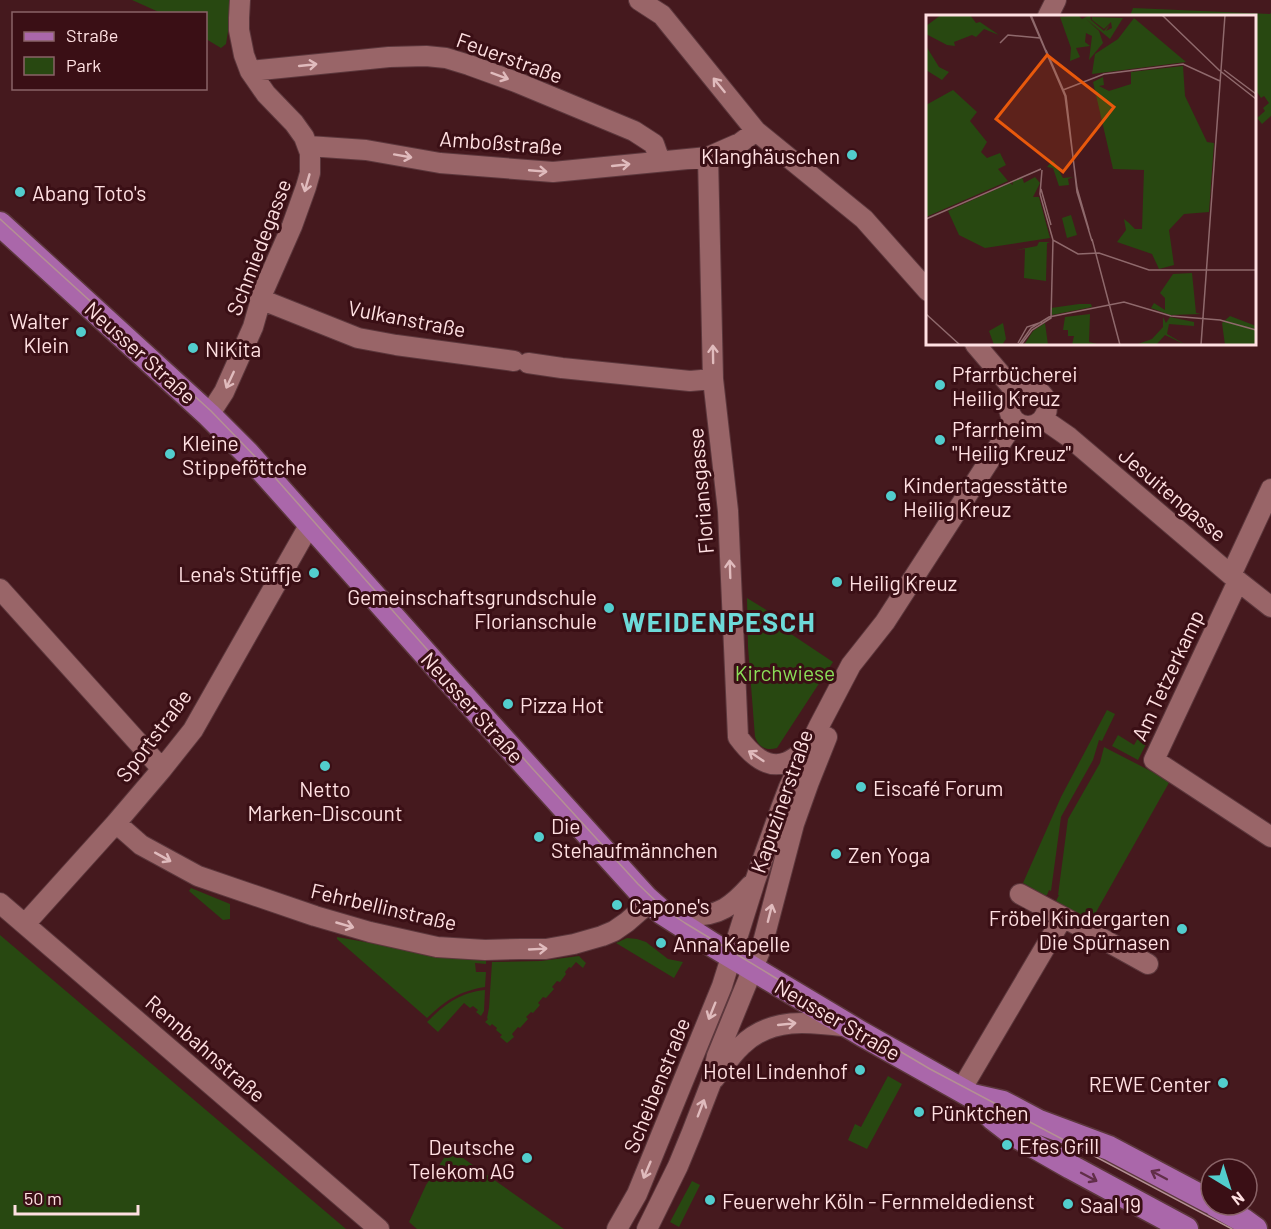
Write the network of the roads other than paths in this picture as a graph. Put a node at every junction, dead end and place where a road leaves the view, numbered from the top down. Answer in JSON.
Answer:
{"nodes":[{"id":1,"x":240,"y":0,"type":"edge"},
{"id":2,"x":639,"y":0,"type":"edge"},
{"id":3,"x":1056,"y":0,"type":"edge"},
{"id":4,"x":664,"y":8,"type":"edge"},
{"id":5,"x":1048,"y":15,"type":"edge"},
{"id":6,"x":250,"y":70,"type":"junction"},
{"id":7,"x":756,"y":130,"type":"junction"},
{"id":8,"x":308,"y":146,"type":"junction"},
{"id":9,"x":708,"y":157,"type":"junction"},
{"id":10,"x":660,"y":161,"type":"junction"},
{"id":11,"x":0,"y":224,"type":"edge"},
{"id":12,"x":923,"y":278,"type":"edge"},
{"id":13,"x":260,"y":299,"type":"junction"},
{"id":14,"x":976,"y":345,"type":"edge"},
{"id":15,"x":713,"y":379,"type":"junction"},
{"id":16,"x":1016,"y":392,"type":"junction"},
{"id":17,"x":209,"y":415,"type":"junction"},
{"id":18,"x":1043,"y":418,"type":"junction"},
{"id":19,"x":1015,"y":421,"type":"junction"},
{"id":20,"x":1271,"y":489,"type":"edge"},
{"id":21,"x":310,"y":524,"type":"junction"},
{"id":22,"x":1235,"y":578,"type":"junction"},
{"id":23,"x":0,"y":589,"type":"edge"},
{"id":24,"x":1271,"y":607,"type":"edge"},
{"id":25,"x":885,"y":622,"type":"junction"},
{"id":26,"x":808,"y":749,"type":"junction"},
{"id":27,"x":162,"y":769,"type":"junction"},
{"id":28,"x":116,"y":823,"type":"junction"},
{"id":29,"x":1271,"y":837,"type":"edge"},
{"id":30,"x":755,"y":880,"type":"junction"},
{"id":31,"x":1020,"y":894,"type":"dead end"},
{"id":32,"x":0,"y":903,"type":"edge"},
{"id":33,"x":656,"y":908,"type":"junction"},
{"id":34,"x":1064,"y":917,"type":"junction"},
{"id":35,"x":25,"y":924,"type":"junction"},
{"id":36,"x":731,"y":956,"type":"junction"},
{"id":37,"x":1148,"y":964,"type":"dead end"},
{"id":38,"x":752,"y":968,"type":"junction"},
{"id":39,"x":852,"y":1028,"type":"junction"},
{"id":40,"x":711,"y":1083,"type":"junction"},
{"id":41,"x":967,"y":1093,"type":"junction"},
{"id":42,"x":1199,"y":1196,"type":"edge"},
{"id":43,"x":1238,"y":1217,"type":"edge"},
{"id":44,"x":380,"y":1229,"type":"edge"},
{"id":45,"x":617,"y":1229,"type":"edge"},
{"id":46,"x":647,"y":1229,"type":"edge"},
{"id":47,"x":1186,"y":1229,"type":"edge"},
{"id":48,"x":1256,"y":1229,"type":"edge"}],
"edges":[{"from":1,"to":6,"type":"street"},
{"from":2,"to":4,"type":"street"},
{"from":3,"to":5,"type":"street"},
{"from":7,"to":4,"type":"street","one_way":true},
{"from":6,"to":8,"type":"street"},
{"from":6,"to":10,"type":"street","name":"Feuerstraße","one_way":true},
{"from":7,"to":9,"type":"street","name":"Amboßstraße"},
{"from":7,"to":12,"type":"street"},
{"from":8,"to":10,"type":"street","name":"Amboßstraße","one_way":true},
{"from":8,"to":13,"type":"street","name":"Schmiedegasse","one_way":true},
{"from":9,"to":10,"type":"street","name":"Amboßstraße"},
{"from":15,"to":9,"type":"street","name":"Floriansgasse","one_way":true},
{"from":11,"to":17,"type":"main road","name":"Neusser Straße"},
{"from":13,"to":15,"type":"street","name":"Vulkanstraße"},
{"from":13,"to":17,"type":"street","name":"Schmiedegasse","one_way":true},
{"from":14,"to":16,"type":"street"},
{"from":26,"to":15,"type":"street","name":"Floriansgasse","one_way":true},
{"from":16,"to":18,"type":"street"},
{"from":16,"to":19,"type":"street"},
{"from":17,"to":21,"type":"main road","name":"Neusser Straße"},
{"from":18,"to":19,"type":"street"},
{"from":18,"to":22,"type":"street","name":"Jesuitengasse"},
{"from":19,"to":25,"type":"street","name":"Kapuzinerstraße"},
{"from":20,"to":22,"type":"street"},
{"from":21,"to":27,"type":"street","name":"Sportstraße"},
{"from":21,"to":33,"type":"main road","name":"Neusser Straße"},
{"from":22,"to":24,"type":"street","name":"Jesuitengasse"},
{"from":22,"to":29,"type":"street","name":"Am Tetzerkamp"},
{"from":23,"to":27,"type":"street"},
{"from":25,"to":26,"type":"street","name":"Kapuzinerstraße"},
{"from":38,"to":25,"type":"street","name":"Kapuzinerstraße","one_way":true},
{"from":26,"to":30,"type":"street","name":"Kapuzinerstraße"},
{"from":27,"to":28,"type":"street","name":"Sportstraße"},
{"from":28,"to":33,"type":"street","name":"Fehrbellinstraße","one_way":true},
{"from":28,"to":35,"type":"street","name":"Sportstraße"},
{"from":30,"to":33,"type":"street","name":"Kapuzinerstraße"},
{"from":30,"to":36,"type":"street","name":"Kapuzinerstraße"},
{"from":31,"to":34,"type":"street"},
{"from":32,"to":35,"type":"street","name":"Rennbahnstraße"},
{"from":33,"to":36,"type":"main road","name":"Neusser Straße"},
{"from":34,"to":37,"type":"street"},
{"from":34,"to":41,"type":"street"},
{"from":35,"to":44,"type":"street","name":"Rennbahnstraße"},
{"from":36,"to":38,"type":"main road","name":"Neusser Straße"},
{"from":36,"to":45,"type":"street","name":"Scheibenstraße","one_way":true},
{"from":38,"to":39,"type":"main road","name":"Neusser Straße"},
{"from":38,"to":40,"type":"street"},
{"from":40,"to":39,"type":"street","one_way":true},
{"from":39,"to":41,"type":"main road","name":"Neusser Straße"},
{"from":46,"to":40,"type":"street","one_way":true},
{"from":42,"to":41,"type":"main road","name":"Neusser Straße","one_way":true},
{"from":41,"to":47,"type":"main road","name":"Neusser Straße","one_way":true},
{"from":43,"to":48,"type":"main road"}]}
